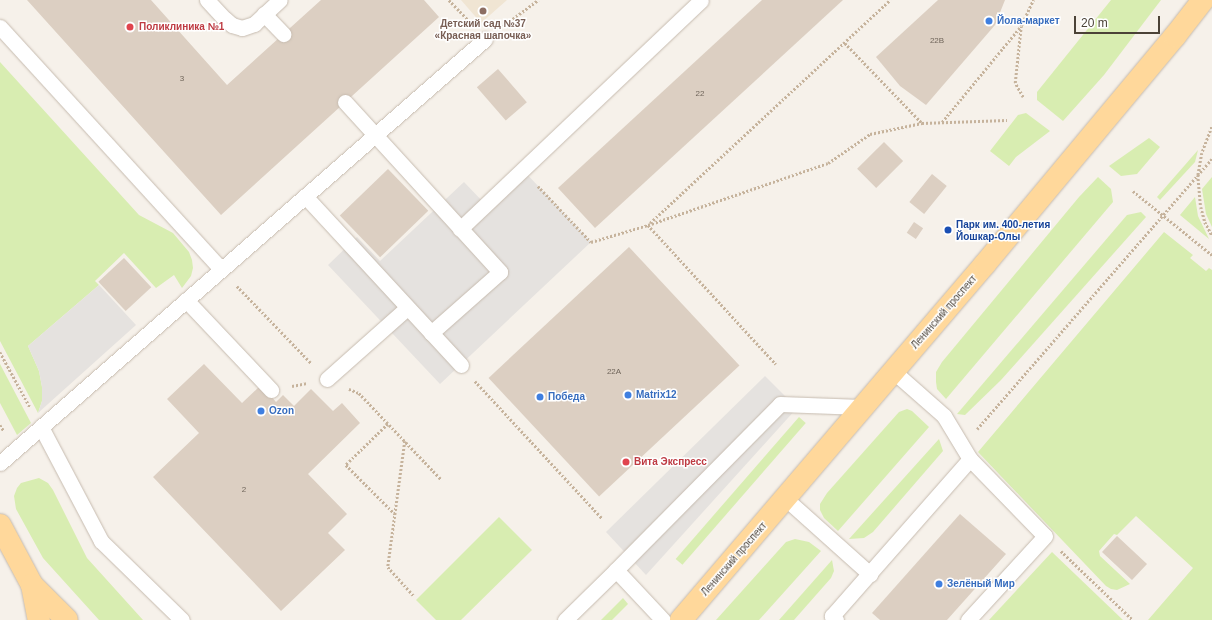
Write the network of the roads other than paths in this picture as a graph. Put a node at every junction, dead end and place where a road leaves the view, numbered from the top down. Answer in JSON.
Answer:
{"nodes":[{"id":1,"x":207,"y":0,"type":"edge"},
{"id":2,"x":280,"y":0,"type":"edge"},
{"id":3,"x":701,"y":0,"type":"edge"},
{"id":4,"x":1203,"y":0,"type":"edge"},
{"id":5,"x":264,"y":14,"type":"junction"},
{"id":6,"x":0,"y":27,"type":"edge"},
{"id":7,"x":283,"y":34,"type":"dead end"},
{"id":8,"x":485,"y":39,"type":"dead end"},
{"id":9,"x":345,"y":102,"type":"dead end"},
{"id":10,"x":375,"y":135,"type":"junction"},
{"id":11,"x":305,"y":196,"type":"junction"},
{"id":12,"x":460,"y":229,"type":"junction"},
{"id":13,"x":221,"y":270,"type":"junction"},
{"id":14,"x":186,"y":300,"type":"junction"},
{"id":15,"x":407,"y":308,"type":"junction"},
{"id":16,"x":431,"y":333,"type":"junction"},
{"id":17,"x":461,"y":365,"type":"road end"},
{"id":18,"x":893,"y":371,"type":"junction"},
{"id":19,"x":327,"y":379,"type":"road end"},
{"id":20,"x":271,"y":390,"type":"road end"},
{"id":21,"x":862,"y":407,"type":"junction"},
{"id":22,"x":41,"y":427,"type":"junction"},
{"id":23,"x":970,"y":459,"type":"junction"},
{"id":24,"x":0,"y":463,"type":"edge"},
{"id":25,"x":786,"y":498,"type":"junction"},
{"id":26,"x":0,"y":525,"type":"edge"},
{"id":27,"x":616,"y":570,"type":"junction"},
{"id":28,"x":870,"y":574,"type":"junction"},
{"id":29,"x":32,"y":585,"type":"junction"},
{"id":30,"x":39,"y":620,"type":"edge"},
{"id":31,"x":67,"y":620,"type":"edge"},
{"id":32,"x":182,"y":620,"type":"edge"},
{"id":33,"x":565,"y":620,"type":"edge"},
{"id":34,"x":664,"y":620,"type":"edge"},
{"id":35,"x":681,"y":620,"type":"edge"},
{"id":36,"x":836,"y":620,"type":"edge"},
{"id":37,"x":968,"y":620,"type":"edge"}],
"edges":[{"from":1,"to":5,"type":"lane"},
{"from":2,"to":5,"type":"lane"},
{"from":3,"to":12,"type":"lane"},
{"from":4,"to":18,"type":"main road","name":"Ленинский проспект"},
{"from":5,"to":7,"type":"lane"},
{"from":6,"to":13,"type":"lane"},
{"from":8,"to":10,"type":"lane"},
{"from":9,"to":10,"type":"lane"},
{"from":10,"to":11,"type":"lane"},
{"from":10,"to":12,"type":"lane"},
{"from":11,"to":13,"type":"lane"},
{"from":11,"to":15,"type":"lane"},
{"from":12,"to":16,"type":"lane"},
{"from":13,"to":14,"type":"lane"},
{"from":14,"to":20,"type":"lane"},
{"from":14,"to":22,"type":"lane"},
{"from":15,"to":16,"type":"lane"},
{"from":15,"to":19,"type":"lane"},
{"from":16,"to":17,"type":"lane"},
{"from":18,"to":21,"type":"main road","name":"Ленинский проспект"},
{"from":18,"to":23,"type":"lane"},
{"from":21,"to":25,"type":"main road","name":"Ленинский проспект"},
{"from":21,"to":27,"type":"lane"},
{"from":22,"to":24,"type":"lane"},
{"from":22,"to":32,"type":"lane"},
{"from":23,"to":28,"type":"lane"},
{"from":23,"to":37,"type":"lane"},
{"from":25,"to":28,"type":"lane"},
{"from":25,"to":35,"type":"main road","name":"Ленинский проспект"},
{"from":26,"to":29,"type":"main road"},
{"from":27,"to":33,"type":"lane"},
{"from":27,"to":34,"type":"lane"},
{"from":28,"to":36,"type":"lane"},
{"from":29,"to":30,"type":"main road"},
{"from":29,"to":31,"type":"main road"}]}
